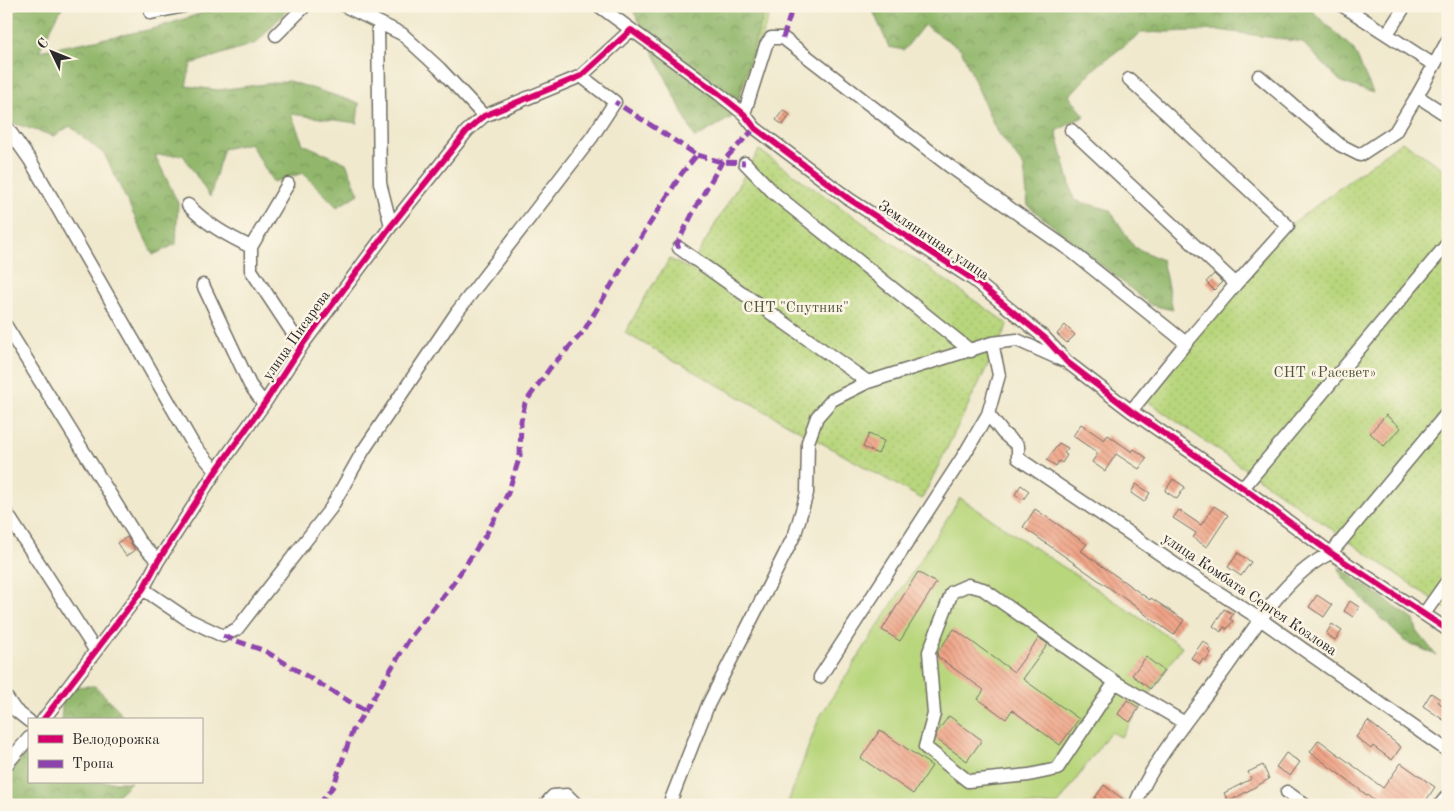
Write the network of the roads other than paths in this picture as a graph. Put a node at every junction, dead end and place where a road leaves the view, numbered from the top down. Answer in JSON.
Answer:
{"nodes":[{"id":1,"x":150,"y":6,"type":"edge"},
{"id":2,"x":184,"y":6,"type":"edge"},
{"id":3,"x":305,"y":6,"type":"edge"},
{"id":4,"x":345,"y":6,"type":"edge"},
{"id":5,"x":600,"y":6,"type":"edge"},
{"id":6,"x":1343,"y":6,"type":"edge"},
{"id":7,"x":1404,"y":6,"type":"edge"},
{"id":8,"x":378,"y":22,"type":"junction"},
{"id":9,"x":631,"y":30,"type":"junction"},
{"id":10,"x":1387,"y":34,"type":"junction"},
{"id":11,"x":276,"y":35,"type":"dead end"},
{"id":12,"x":1448,"y":40,"type":"edge"},
{"id":13,"x":1434,"y":65,"type":"junction"},
{"id":14,"x":581,"y":76,"type":"junction"},
{"id":15,"x":1259,"y":76,"type":"dead end"},
{"id":16,"x":1128,"y":79,"type":"dead end"},
{"id":17,"x":1417,"y":96,"type":"junction"},
{"id":18,"x":744,"y":114,"type":"junction"},
{"id":19,"x":484,"y":116,"type":"junction"},
{"id":20,"x":1448,"y":116,"type":"edge"},
{"id":21,"x":6,"y":126,"type":"edge"},
{"id":22,"x":1071,"y":130,"type":"dead end"},
{"id":23,"x":746,"y":163,"type":"dead end"},
{"id":24,"x":288,"y":184,"type":"dead end"},
{"id":25,"x":188,"y":205,"type":"dead end"},
{"id":26,"x":391,"y":226,"type":"junction"},
{"id":27,"x":1448,"y":243,"type":"edge"},
{"id":28,"x":251,"y":247,"type":"junction"},
{"id":29,"x":679,"y":248,"type":"dead end"},
{"id":30,"x":203,"y":284,"type":"dead end"},
{"id":31,"x":1236,"y":284,"type":"junction"},
{"id":32,"x":6,"y":326,"type":"edge"},
{"id":33,"x":992,"y":343,"type":"junction"},
{"id":34,"x":1186,"y":343,"type":"junction"},
{"id":35,"x":303,"y":344,"type":"junction"},
{"id":36,"x":971,"y":351,"type":"junction"},
{"id":37,"x":1067,"y":362,"type":"junction"},
{"id":38,"x":868,"y":382,"type":"junction"},
{"id":39,"x":264,"y":404,"type":"junction"},
{"id":40,"x":1131,"y":411,"type":"junction"},
{"id":41,"x":1448,"y":412,"type":"edge"},
{"id":42,"x":988,"y":414,"type":"junction"},
{"id":43,"x":216,"y":471,"type":"junction"},
{"id":44,"x":1243,"y":488,"type":"junction"},
{"id":45,"x":6,"y":512,"type":"edge"},
{"id":46,"x":1331,"y":553,"type":"junction"},
{"id":47,"x":158,"y":561,"type":"junction"},
{"id":48,"x":1448,"y":580,"type":"edge"},
{"id":49,"x":143,"y":589,"type":"junction"},
{"id":50,"x":1424,"y":614,"type":"junction"},
{"id":51,"x":1260,"y":618,"type":"junction"},
{"id":52,"x":1448,"y":630,"type":"edge"},
{"id":53,"x":95,"y":650,"type":"junction"},
{"id":54,"x":820,"y":677,"type":"dead end"},
{"id":55,"x":1115,"y":682,"type":"junction"},
{"id":56,"x":6,"y":697,"type":"edge"},
{"id":57,"x":44,"y":718,"type":"edge"},
{"id":58,"x":28,"y":720,"type":"edge"},
{"id":59,"x":1185,"y":723,"type":"junction"},
{"id":60,"x":28,"y":739,"type":"edge"},
{"id":61,"x":1448,"y":751,"type":"edge"},
{"id":62,"x":6,"y":765,"type":"edge"},
{"id":63,"x":1287,"y":792,"type":"dead end"},
{"id":64,"x":1448,"y":795,"type":"edge"},
{"id":65,"x":545,"y":805,"type":"edge"},
{"id":66,"x":577,"y":805,"type":"edge"},
{"id":67,"x":669,"y":805,"type":"edge"},
{"id":68,"x":1135,"y":805,"type":"edge"},
{"id":69,"x":1305,"y":805,"type":"edge"},
{"id":70,"x":1440,"y":805,"type":"edge"}],
"edges":[{"from":1,"to":2,"type":"street"},
{"from":3,"to":11,"type":"street"},
{"from":4,"to":8,"type":"street"},
{"from":5,"to":9,"type":"street","name":"Земляничная улица"},
{"from":6,"to":10,"type":"street"},
{"from":7,"to":10,"type":"street"},
{"from":8,"to":19,"type":"street"},
{"from":8,"to":26,"type":"street"},
{"from":9,"to":14,"type":"street","name":"улица Писарева"},
{"from":9,"to":18,"type":"street","name":"Земляничная улица"},
{"from":10,"to":13,"type":"street"},
{"from":12,"to":13,"type":"street"},
{"from":13,"to":17,"type":"street"},
{"from":14,"to":19,"type":"street","name":"улица Писарева"},
{"from":14,"to":49,"type":"street"},
{"from":15,"to":17,"type":"street"},
{"from":16,"to":31,"type":"street"},
{"from":17,"to":20,"type":"street"},
{"from":18,"to":34,"type":"street"},
{"from":18,"to":37,"type":"street","name":"Земляничная улица"},
{"from":19,"to":26,"type":"street","name":"улица Писарева"},
{"from":21,"to":43,"type":"street"},
{"from":22,"to":31,"type":"street"},
{"from":23,"to":36,"type":"street"},
{"from":24,"to":28,"type":"street"},
{"from":25,"to":28,"type":"street"},
{"from":26,"to":35,"type":"street","name":"улица Писарева"},
{"from":27,"to":44,"type":"street"},
{"from":28,"to":35,"type":"street"},
{"from":29,"to":38,"type":"street"},
{"from":30,"to":39,"type":"street"},
{"from":31,"to":34,"type":"street"},
{"from":32,"to":47,"type":"street"},
{"from":33,"to":36,"type":"street"},
{"from":33,"to":37,"type":"street"},
{"from":33,"to":42,"type":"street"},
{"from":34,"to":40,"type":"street"},
{"from":35,"to":39,"type":"street","name":"улица Писарева"},
{"from":36,"to":38,"type":"street"},
{"from":37,"to":40,"type":"street","name":"Земляничная улица"},
{"from":38,"to":67,"type":"street"},
{"from":39,"to":43,"type":"street","name":"улица Писарева"},
{"from":40,"to":44,"type":"street","name":"Земляничная улица"},
{"from":41,"to":46,"type":"street"},
{"from":42,"to":51,"type":"street","name":"улица Комбата Сергея Козлова"},
{"from":42,"to":54,"type":"street"},
{"from":43,"to":47,"type":"street","name":"улица Писарева"},
{"from":44,"to":46,"type":"street","name":"Земляничная улица"},
{"from":45,"to":53,"type":"street"},
{"from":46,"to":50,"type":"street","name":"Земляничная улица"},
{"from":46,"to":51,"type":"street"},
{"from":47,"to":49,"type":"street","name":"улица Писарева"},
{"from":48,"to":50,"type":"street"},
{"from":49,"to":53,"type":"street","name":"улица Писарева"},
{"from":50,"to":52,"type":"street","name":"Земляничная улица"},
{"from":51,"to":59,"type":"street"},
{"from":51,"to":61,"type":"street","name":"улица Комбата Сергея Козлова"},
{"from":53,"to":57,"type":"street","name":"улица Писарева"},
{"from":55,"to":55,"type":"street"},
{"from":55,"to":59,"type":"street"},
{"from":56,"to":58,"type":"street"},
{"from":59,"to":68,"type":"street"},
{"from":60,"to":62,"type":"street"},
{"from":63,"to":69,"type":"street"},
{"from":64,"to":70,"type":"street"},
{"from":65,"to":66,"type":"street"}]}
